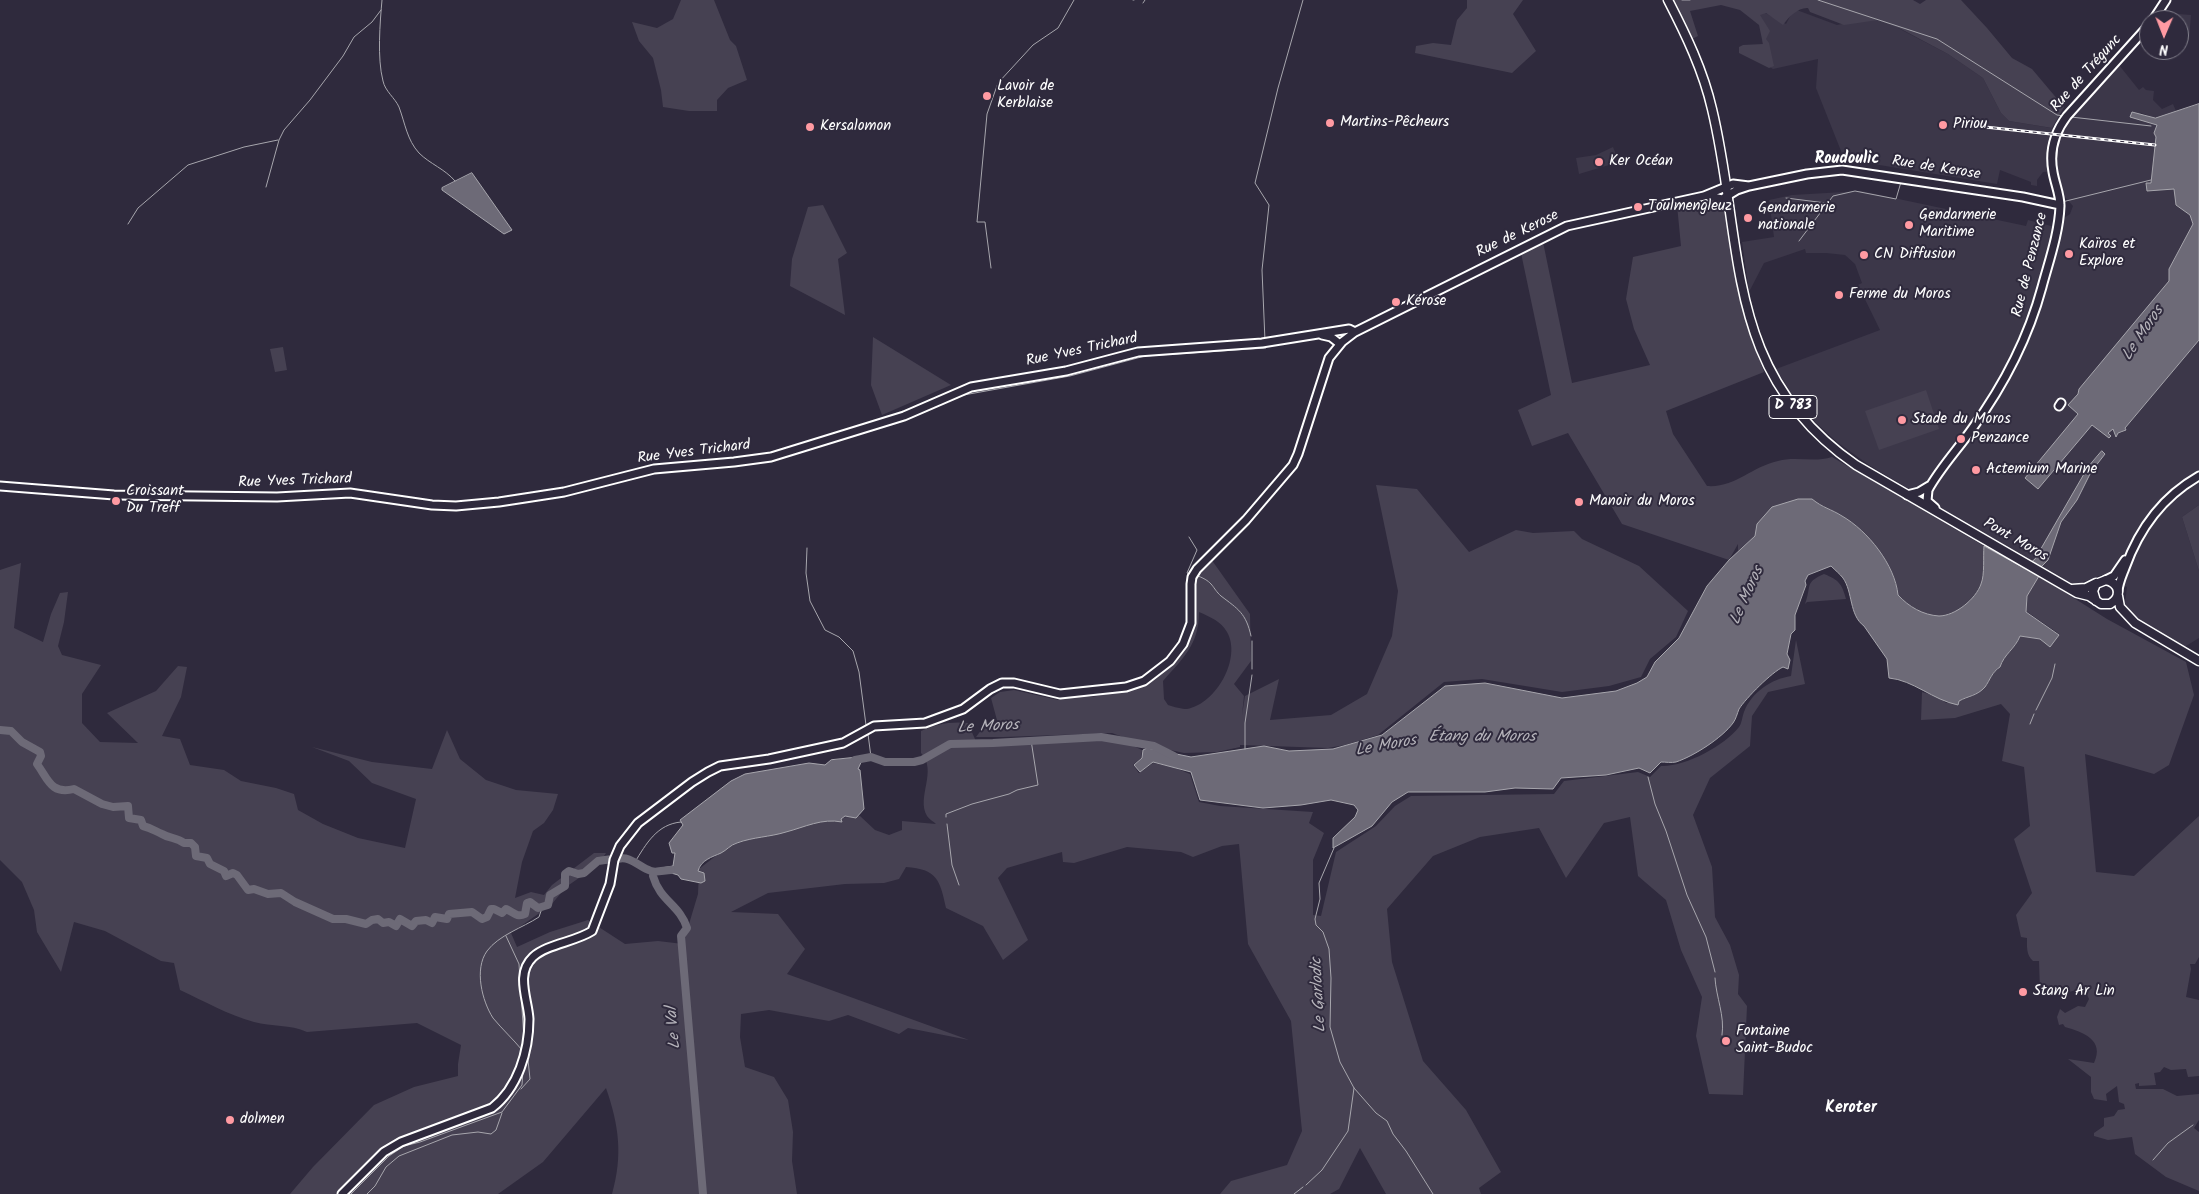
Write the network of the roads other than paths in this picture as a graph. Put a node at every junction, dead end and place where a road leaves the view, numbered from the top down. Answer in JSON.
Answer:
{"nodes":[{"id":1,"x":1668,"y":0,"type":"edge"},
{"id":2,"x":2139,"y":36,"type":"edge"},
{"id":3,"x":1727,"y":191,"type":"junction"},
{"id":4,"x":2060,"y":205,"type":"junction"},
{"id":5,"x":1333,"y":331,"type":"junction"},
{"id":6,"x":1355,"y":332,"type":"junction"},
{"id":7,"x":1319,"y":335,"type":"junction"},
{"id":8,"x":1341,"y":343,"type":"junction"},
{"id":9,"x":2199,"y":476,"type":"edge"},
{"id":10,"x":0,"y":486,"type":"edge"},
{"id":11,"x":1926,"y":492,"type":"junction"},
{"id":12,"x":1907,"y":495,"type":"junction"},
{"id":13,"x":1919,"y":502,"type":"junction"},
{"id":14,"x":1944,"y":516,"type":"junction"},
{"id":15,"x":2129,"y":556,"type":"junction"},
{"id":16,"x":2102,"y":581,"type":"junction"},
{"id":17,"x":2072,"y":589,"type":"junction"},
{"id":18,"x":2118,"y":593,"type":"junction"},
{"id":19,"x":2096,"y":601,"type":"junction"},
{"id":20,"x":2106,"y":605,"type":"junction"},
{"id":21,"x":2135,"y":623,"type":"junction"},
{"id":22,"x":2199,"y":661,"type":"edge"},
{"id":23,"x":342,"y":1194,"type":"edge"}],
"edges":[{"from":1,"to":3,"type":"main road","number":"D 783"},
{"from":2,"to":4,"type":"main road","name":"Rue de Trégunc"},
{"from":3,"to":4,"type":"main road","name":"Rue de Kerose"},
{"from":3,"to":6,"type":"main road","name":"Rue de Kerose"},
{"from":3,"to":12,"type":"main road","number":"D 783"},
{"from":4,"to":11,"type":"main road","name":"Rue de Penzance"},
{"from":5,"to":6,"type":"main road"},
{"from":5,"to":7,"type":"main road","name":"Rue Yves Trichard"},
{"from":5,"to":8,"type":"main road"},
{"from":6,"to":8,"type":"main road","name":"Rue de Kerose"},
{"from":7,"to":8,"type":"main road"},
{"from":7,"to":10,"type":"main road","name":"Rue Yves Trichard"},
{"from":8,"to":23,"type":"main road","name":"Rue de Kerose"},
{"from":9,"to":15,"type":"main road"},
{"from":11,"to":12,"type":"main road","name":"Rue de Penzance"},
{"from":11,"to":13,"type":"main road"},
{"from":11,"to":14,"type":"main road"},
{"from":12,"to":13,"type":"main road","number":"D 783"},
{"from":13,"to":14,"type":"main road","number":"D 783"},
{"from":14,"to":17,"type":"main road","name":"Pont Moros","number":"D 783"},
{"from":15,"to":16,"type":"main road"},
{"from":15,"to":18,"type":"main road"},
{"from":16,"to":17,"type":"main road"},
{"from":16,"to":18,"type":"main road"},
{"from":16,"to":19,"type":"main road"},
{"from":17,"to":19,"type":"main road","number":"D 783"},
{"from":18,"to":20,"type":"main road"},
{"from":18,"to":21,"type":"main road"},
{"from":19,"to":20,"type":"main road"},
{"from":20,"to":21,"type":"main road"},
{"from":21,"to":22,"type":"main road"}]}
